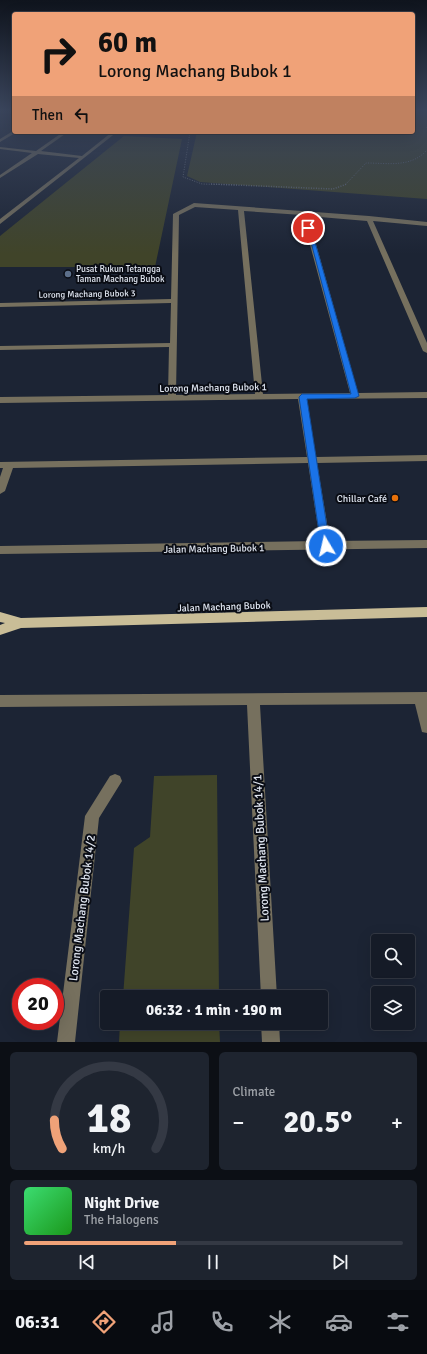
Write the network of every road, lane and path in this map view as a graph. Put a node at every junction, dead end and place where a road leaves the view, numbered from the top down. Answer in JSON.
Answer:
{"nodes":[{"id":1,"x":30,"y":157,"type":"edge"},
{"id":2,"x":72,"y":157,"type":"edge"},
{"id":3,"x":186,"y":157,"type":"edge"},
{"id":4,"x":423,"y":157,"type":"edge"},
{"id":5,"x":82,"y":158,"type":"joint"},
{"id":6,"x":0,"y":177,"type":"edge"},
{"id":7,"x":241,"y":209,"type":"junction"},
{"id":8,"x":304,"y":214,"type":"junction"},
{"id":9,"x":369,"y":218,"type":"junction"},
{"id":10,"x":1,"y":221,"type":"edge"},
{"id":11,"x":427,"y":224,"type":"edge"},
{"id":12,"x":174,"y":302,"type":"junction"},
{"id":13,"x":0,"y":305,"type":"edge"},
{"id":14,"x":173,"y":345,"type":"junction"},
{"id":15,"x":0,"y":348,"type":"edge"},
{"id":16,"x":427,"y":351,"type":"edge"},
{"id":17,"x":427,"y":395,"type":"edge"},
{"id":18,"x":355,"y":396,"type":"junction"},
{"id":19,"x":259,"y":397,"type":"junction"},
{"id":20,"x":302,"y":397,"type":"junction"},
{"id":21,"x":172,"y":398,"type":"junction"},
{"id":22,"x":0,"y":400,"type":"edge"},
{"id":23,"x":427,"y":458,"type":"edge"},
{"id":24,"x":312,"y":460,"type":"junction"},
{"id":25,"x":4,"y":465,"type":"edge"},
{"id":26,"x":0,"y":492,"type":"edge"},
{"id":27,"x":427,"y":544,"type":"edge"},
{"id":28,"x":326,"y":546,"type":"junction"},
{"id":29,"x":0,"y":550,"type":"edge"},
{"id":30,"x":427,"y":612,"type":"edge"},
{"id":31,"x":0,"y":617,"type":"edge"},
{"id":32,"x":21,"y":623,"type":"junction"},
{"id":33,"x":0,"y":630,"type":"edge"},
{"id":34,"x":423,"y":698,"type":"edge"},
{"id":35,"x":253,"y":700,"type":"junction"},
{"id":36,"x":0,"y":701,"type":"edge"},
{"id":37,"x":427,"y":727,"type":"edge"},
{"id":38,"x":115,"y":781,"type":"dead end"},
{"id":39,"x":269,"y":990,"type":"edge"},
{"id":40,"x":270,"y":1030,"type":"edge"},
{"id":41,"x":66,"y":1042,"type":"edge"},
{"id":42,"x":271,"y":1042,"type":"edge"}],
"edges":[{"from":1,"to":6,"type":"street"},
{"from":2,"to":5,"type":"street"},
{"from":3,"to":4,"type":"path"},
{"from":5,"to":10,"type":"street"},
{"from":7,"to":8,"type":"street"},
{"from":7,"to":12,"type":"street"},
{"from":7,"to":19,"type":"street"},
{"from":8,"to":9,"type":"street"},
{"from":8,"to":18,"type":"street"},
{"from":9,"to":11,"type":"street"},
{"from":9,"to":16,"type":"street"},
{"from":12,"to":13,"type":"street","name":"Lorong Machang Bubok 3"},
{"from":12,"to":14,"type":"street"},
{"from":14,"to":15,"type":"street"},
{"from":14,"to":21,"type":"street"},
{"from":17,"to":18,"type":"street","name":"Lorong Machang Bubok 1"},
{"from":18,"to":20,"type":"street","name":"Lorong Machang Bubok 1"},
{"from":19,"to":20,"type":"street","name":"Lorong Machang Bubok 1"},
{"from":19,"to":21,"type":"street","name":"Lorong Machang Bubok 1"},
{"from":20,"to":24,"type":"street"},
{"from":21,"to":22,"type":"street","name":"Lorong Machang Bubok 1"},
{"from":23,"to":24,"type":"street"},
{"from":24,"to":25,"type":"street"},
{"from":24,"to":28,"type":"street"},
{"from":25,"to":26,"type":"street"},
{"from":27,"to":28,"type":"street","name":"Jalan Machang Bubok 1"},
{"from":28,"to":29,"type":"street","name":"Jalan Machang Bubok 1"},
{"from":30,"to":32,"type":"main road","name":"Jalan Machang Bubok"},
{"from":31,"to":32,"type":"main road","name":"Jalan Machang Bubok"},
{"from":32,"to":33,"type":"main road","name":"Jalan Machang Bubok"},
{"from":34,"to":35,"type":"street"},
{"from":34,"to":37,"type":"street"},
{"from":35,"to":36,"type":"street"},
{"from":35,"to":39,"type":"street","name":"Lorong Machang Bubok 14/1"},
{"from":38,"to":41,"type":"street","name":"Lorong Machang Bubok 14/2"},
{"from":40,"to":42,"type":"street"}]}
